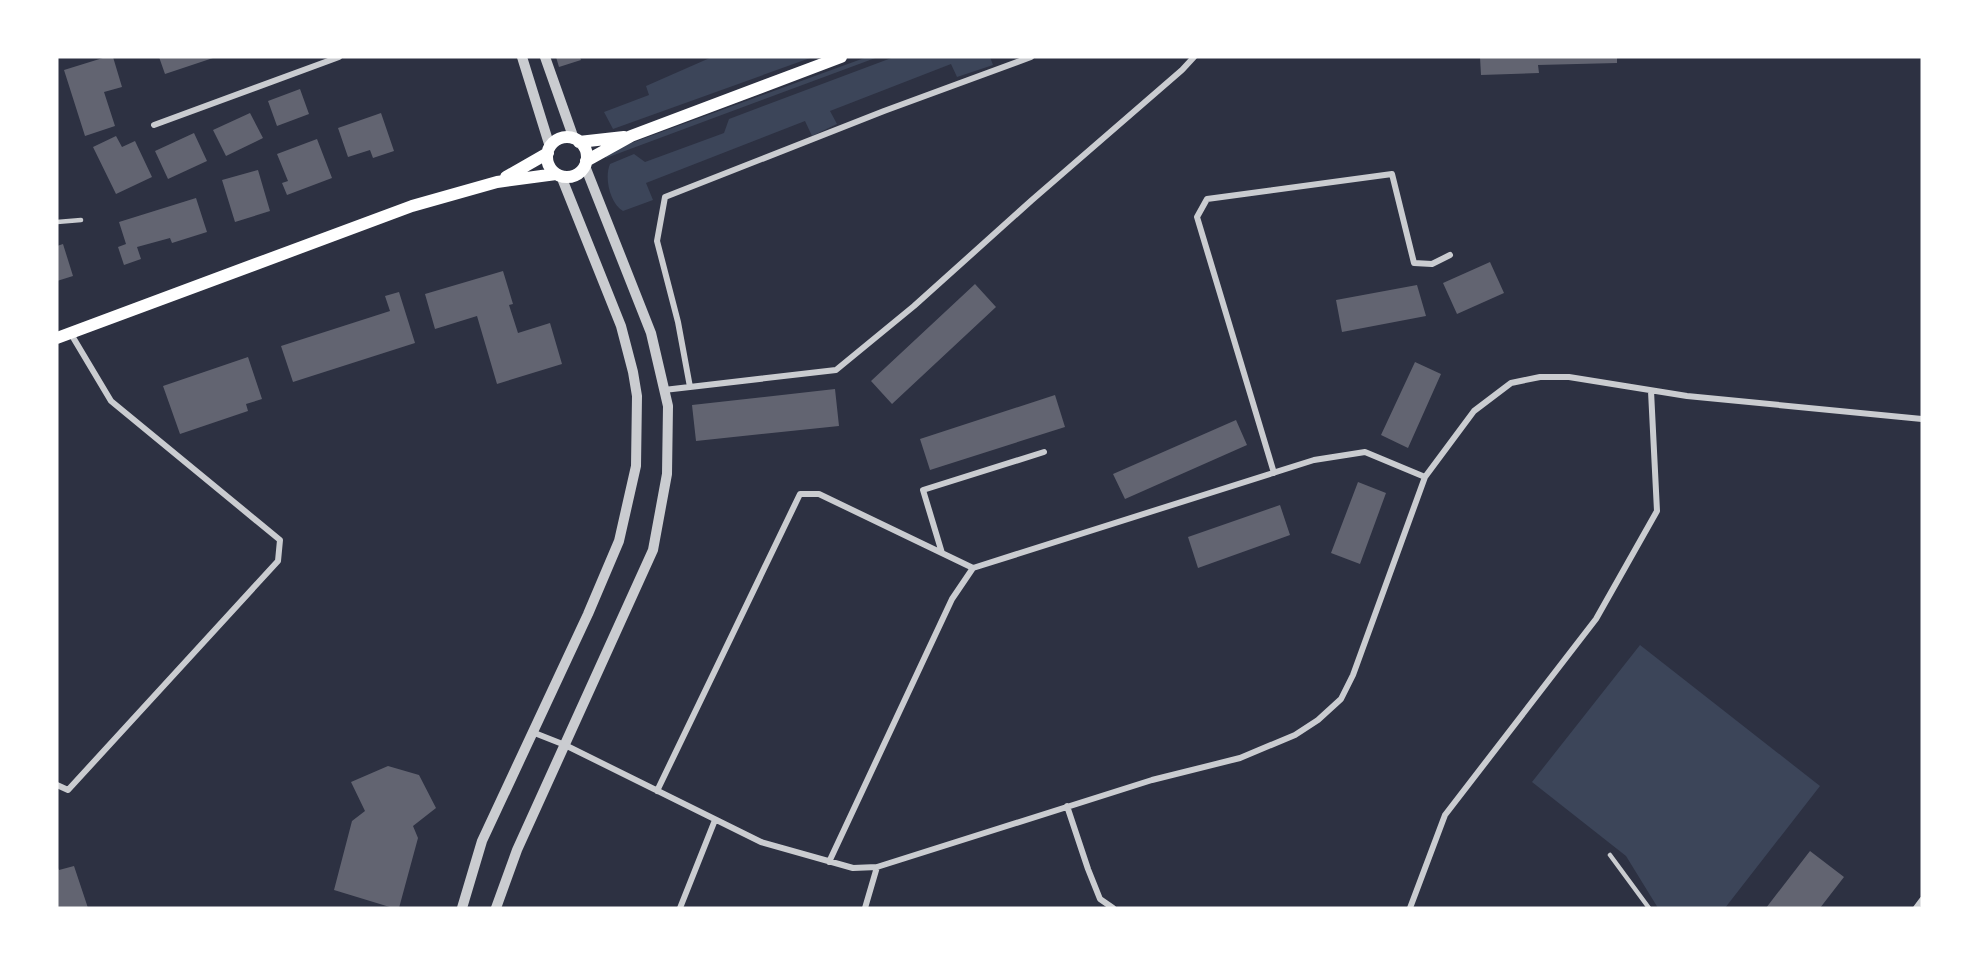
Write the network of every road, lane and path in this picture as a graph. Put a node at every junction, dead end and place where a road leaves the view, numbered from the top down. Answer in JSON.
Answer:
{"nodes":[{"id":1,"x":339,"y":57,"type":"edge"},
{"id":2,"x":522,"y":57,"type":"edge"},
{"id":3,"x":545,"y":57,"type":"edge"},
{"id":4,"x":841,"y":57,"type":"edge"},
{"id":5,"x":1031,"y":57,"type":"edge"},
{"id":6,"x":1194,"y":57,"type":"edge"},
{"id":7,"x":154,"y":125,"type":"dead end"},
{"id":8,"x":631,"y":136,"type":"junction"},
{"id":9,"x":577,"y":141,"type":"junction"},
{"id":10,"x":549,"y":150,"type":"junction"},
{"id":11,"x":585,"y":164,"type":"junction"},
{"id":12,"x":558,"y":175,"type":"junction"},
{"id":13,"x":497,"y":182,"type":"junction"},
{"id":14,"x":81,"y":220,"type":"dead end"},
{"id":15,"x":57,"y":222,"type":"edge"},
{"id":16,"x":1450,"y":255,"type":"dead end"},
{"id":17,"x":70,"y":333,"type":"junction"},
{"id":18,"x":57,"y":338,"type":"edge"},
{"id":19,"x":690,"y":387,"type":"junction"},
{"id":20,"x":664,"y":390,"type":"junction"},
{"id":21,"x":1651,"y":391,"type":"junction"},
{"id":22,"x":1922,"y":419,"type":"edge"},
{"id":23,"x":1044,"y":452,"type":"dead end"},
{"id":24,"x":1274,"y":472,"type":"junction"},
{"id":25,"x":1425,"y":477,"type":"junction"},
{"id":26,"x":942,"y":553,"type":"junction"},
{"id":27,"x":973,"y":568,"type":"junction"},
{"id":28,"x":532,"y":731,"type":"junction"},
{"id":29,"x":565,"y":745,"type":"junction"},
{"id":30,"x":57,"y":785,"type":"edge"},
{"id":31,"x":657,"y":791,"type":"junction"},
{"id":32,"x":1067,"y":806,"type":"junction"},
{"id":33,"x":715,"y":820,"type":"junction"},
{"id":34,"x":1610,"y":855,"type":"dead end"},
{"id":35,"x":829,"y":862,"type":"junction"},
{"id":36,"x":877,"y":867,"type":"junction"},
{"id":37,"x":1922,"y":900,"type":"edge"},
{"id":38,"x":462,"y":908,"type":"edge"},
{"id":39,"x":496,"y":908,"type":"edge"},
{"id":40,"x":680,"y":908,"type":"edge"},
{"id":41,"x":865,"y":908,"type":"edge"},
{"id":42,"x":1113,"y":908,"type":"edge"},
{"id":43,"x":1410,"y":908,"type":"edge"},
{"id":44,"x":1649,"y":908,"type":"edge"},
{"id":45,"x":1916,"y":908,"type":"edge"}],
"edges":[{"from":1,"to":7,"type":"street"},
{"from":2,"to":10,"type":"street"},
{"from":3,"to":9,"type":"street"},
{"from":4,"to":8,"type":"main road"},
{"from":5,"to":19,"type":"street"},
{"from":6,"to":19,"type":"street"},
{"from":8,"to":9,"type":"main road"},
{"from":8,"to":11,"type":"main road"},
{"from":9,"to":10,"type":"main road"},
{"from":9,"to":11,"type":"main road"},
{"from":10,"to":12,"type":"main road"},
{"from":10,"to":13,"type":"main road"},
{"from":11,"to":12,"type":"main road"},
{"from":11,"to":20,"type":"street"},
{"from":12,"to":13,"type":"main road"},
{"from":12,"to":28,"type":"street"},
{"from":13,"to":17,"type":"main road"},
{"from":14,"to":15,"type":"lane"},
{"from":16,"to":24,"type":"street"},
{"from":17,"to":18,"type":"main road"},
{"from":17,"to":30,"type":"street"},
{"from":19,"to":20,"type":"street"},
{"from":20,"to":29,"type":"street"},
{"from":21,"to":22,"type":"street"},
{"from":21,"to":25,"type":"street"},
{"from":21,"to":43,"type":"street"},
{"from":23,"to":26,"type":"street"},
{"from":24,"to":25,"type":"street"},
{"from":24,"to":27,"type":"street"},
{"from":25,"to":32,"type":"street"},
{"from":26,"to":27,"type":"street"},
{"from":26,"to":31,"type":"street"},
{"from":27,"to":35,"type":"street"},
{"from":28,"to":29,"type":"street"},
{"from":28,"to":38,"type":"street"},
{"from":29,"to":31,"type":"street"},
{"from":29,"to":39,"type":"street"},
{"from":31,"to":33,"type":"street"},
{"from":32,"to":36,"type":"street"},
{"from":32,"to":42,"type":"street"},
{"from":33,"to":35,"type":"street"},
{"from":33,"to":40,"type":"street"},
{"from":34,"to":44,"type":"lane"},
{"from":35,"to":36,"type":"street"},
{"from":36,"to":41,"type":"street"},
{"from":37,"to":45,"type":"street"}]}
